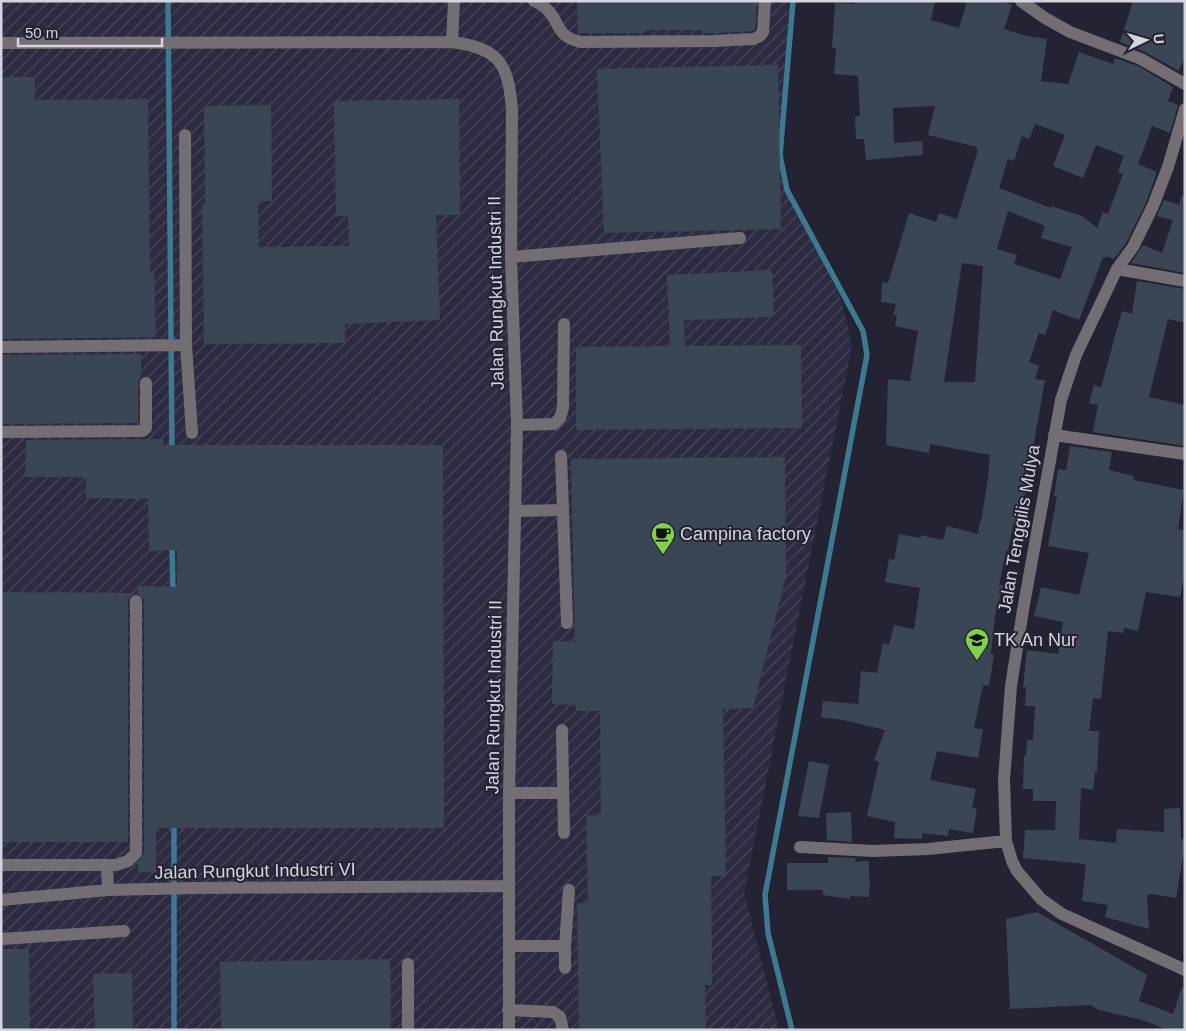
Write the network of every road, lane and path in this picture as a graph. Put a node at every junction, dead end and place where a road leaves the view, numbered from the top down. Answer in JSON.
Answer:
{"nodes":[{"id":1,"x":454,"y":1,"type":"edge"},
{"id":2,"x":534,"y":1,"type":"edge"},
{"id":3,"x":765,"y":1,"type":"edge"},
{"id":4,"x":1021,"y":1,"type":"edge"},
{"id":5,"x":452,"y":42,"type":"junction"},
{"id":6,"x":1,"y":43,"type":"edge"},
{"id":7,"x":1185,"y":84,"type":"edge"},
{"id":8,"x":1185,"y":109,"type":"edge"},
{"id":9,"x":185,"y":135,"type":"dead end"},
{"id":10,"x":740,"y":238,"type":"dead end"},
{"id":11,"x":510,"y":257,"type":"junction"},
{"id":12,"x":1117,"y":269,"type":"junction"},
{"id":13,"x":1185,"y":280,"type":"edge"},
{"id":14,"x":564,"y":324,"type":"dead end"},
{"id":15,"x":184,"y":345,"type":"junction"},
{"id":16,"x":1,"y":347,"type":"edge"},
{"id":17,"x":146,"y":383,"type":"dead end"},
{"id":18,"x":517,"y":425,"type":"junction"},
{"id":19,"x":1,"y":432,"type":"edge"},
{"id":20,"x":192,"y":433,"type":"dead end"},
{"id":21,"x":1054,"y":435,"type":"junction"},
{"id":22,"x":1185,"y":454,"type":"edge"},
{"id":23,"x":561,"y":456,"type":"dead end"},
{"id":24,"x":564,"y":510,"type":"junction"},
{"id":25,"x":516,"y":511,"type":"junction"},
{"id":26,"x":136,"y":602,"type":"dead end"},
{"id":27,"x":567,"y":623,"type":"dead end"},
{"id":28,"x":562,"y":730,"type":"dead end"},
{"id":29,"x":509,"y":793,"type":"junction"},
{"id":30,"x":563,"y":793,"type":"junction"},
{"id":31,"x":564,"y":833,"type":"dead end"},
{"id":32,"x":1006,"y":840,"type":"junction"},
{"id":33,"x":800,"y":847,"type":"dead end"},
{"id":34,"x":1,"y":865,"type":"edge"},
{"id":35,"x":107,"y":866,"type":"junction"},
{"id":36,"x":509,"y":886,"type":"junction"},
{"id":37,"x":108,"y":890,"type":"junction"},
{"id":38,"x":569,"y":890,"type":"dead end"},
{"id":39,"x":1,"y":900,"type":"edge"},
{"id":40,"x":124,"y":931,"type":"dead end"},
{"id":41,"x":1,"y":939,"type":"edge"},
{"id":42,"x":509,"y":946,"type":"junction"},
{"id":43,"x":565,"y":946,"type":"junction"},
{"id":44,"x":408,"y":964,"type":"dead end"},
{"id":45,"x":565,"y":968,"type":"dead end"},
{"id":46,"x":1185,"y":970,"type":"edge"},
{"id":47,"x":508,"y":1010,"type":"junction"},
{"id":48,"x":408,"y":1030,"type":"edge"},
{"id":49,"x":509,"y":1030,"type":"edge"},
{"id":50,"x":563,"y":1030,"type":"edge"}],
"edges":[{"from":1,"to":5,"type":"street"},
{"from":2,"to":3,"type":"street"},
{"from":4,"to":7,"type":"street"},
{"from":5,"to":6,"type":"street","name":"Jalan Rungkut Industri II"},
{"from":5,"to":11,"type":"street","name":"Jalan Rungkut Industri II"},
{"from":8,"to":12,"type":"street","name":"Jalan Tenggilis Mulya"},
{"from":9,"to":15,"type":"street"},
{"from":10,"to":11,"type":"street"},
{"from":11,"to":18,"type":"street","name":"Jalan Rungkut Industri II"},
{"from":12,"to":13,"type":"street"},
{"from":12,"to":21,"type":"street","name":"Jalan Tenggilis Mulya"},
{"from":14,"to":18,"type":"street"},
{"from":15,"to":16,"type":"street"},
{"from":15,"to":20,"type":"street"},
{"from":17,"to":19,"type":"street"},
{"from":18,"to":25,"type":"street","name":"Jalan Rungkut Industri II"},
{"from":21,"to":22,"type":"street"},
{"from":21,"to":32,"type":"street","name":"Jalan Tenggilis Mulya"},
{"from":23,"to":24,"type":"street"},
{"from":24,"to":25,"type":"street"},
{"from":24,"to":27,"type":"street"},
{"from":25,"to":29,"type":"street","name":"Jalan Rungkut Industri II"},
{"from":26,"to":35,"type":"street"},
{"from":28,"to":30,"type":"street"},
{"from":29,"to":30,"type":"street"},
{"from":29,"to":36,"type":"street","name":"Jalan Rungkut Industri II"},
{"from":30,"to":31,"type":"street"},
{"from":32,"to":33,"type":"street"},
{"from":32,"to":46,"type":"street","name":"Jalan Tenggilis Mulya"},
{"from":34,"to":35,"type":"street"},
{"from":35,"to":37,"type":"street"},
{"from":36,"to":37,"type":"street","name":"Jalan Rungkut Industri VI"},
{"from":36,"to":42,"type":"street","name":"Jalan Rungkut Industri II"},
{"from":37,"to":39,"type":"street","name":"Jalan Rungkut Industri VI"},
{"from":38,"to":43,"type":"street"},
{"from":40,"to":41,"type":"street"},
{"from":42,"to":43,"type":"street"},
{"from":42,"to":47,"type":"street","name":"Jalan Rungkut Industri II"},
{"from":43,"to":45,"type":"street"},
{"from":44,"to":48,"type":"street"},
{"from":47,"to":49,"type":"street","name":"Jalan Rungkut Industri II"},
{"from":47,"to":50,"type":"street"}]}
